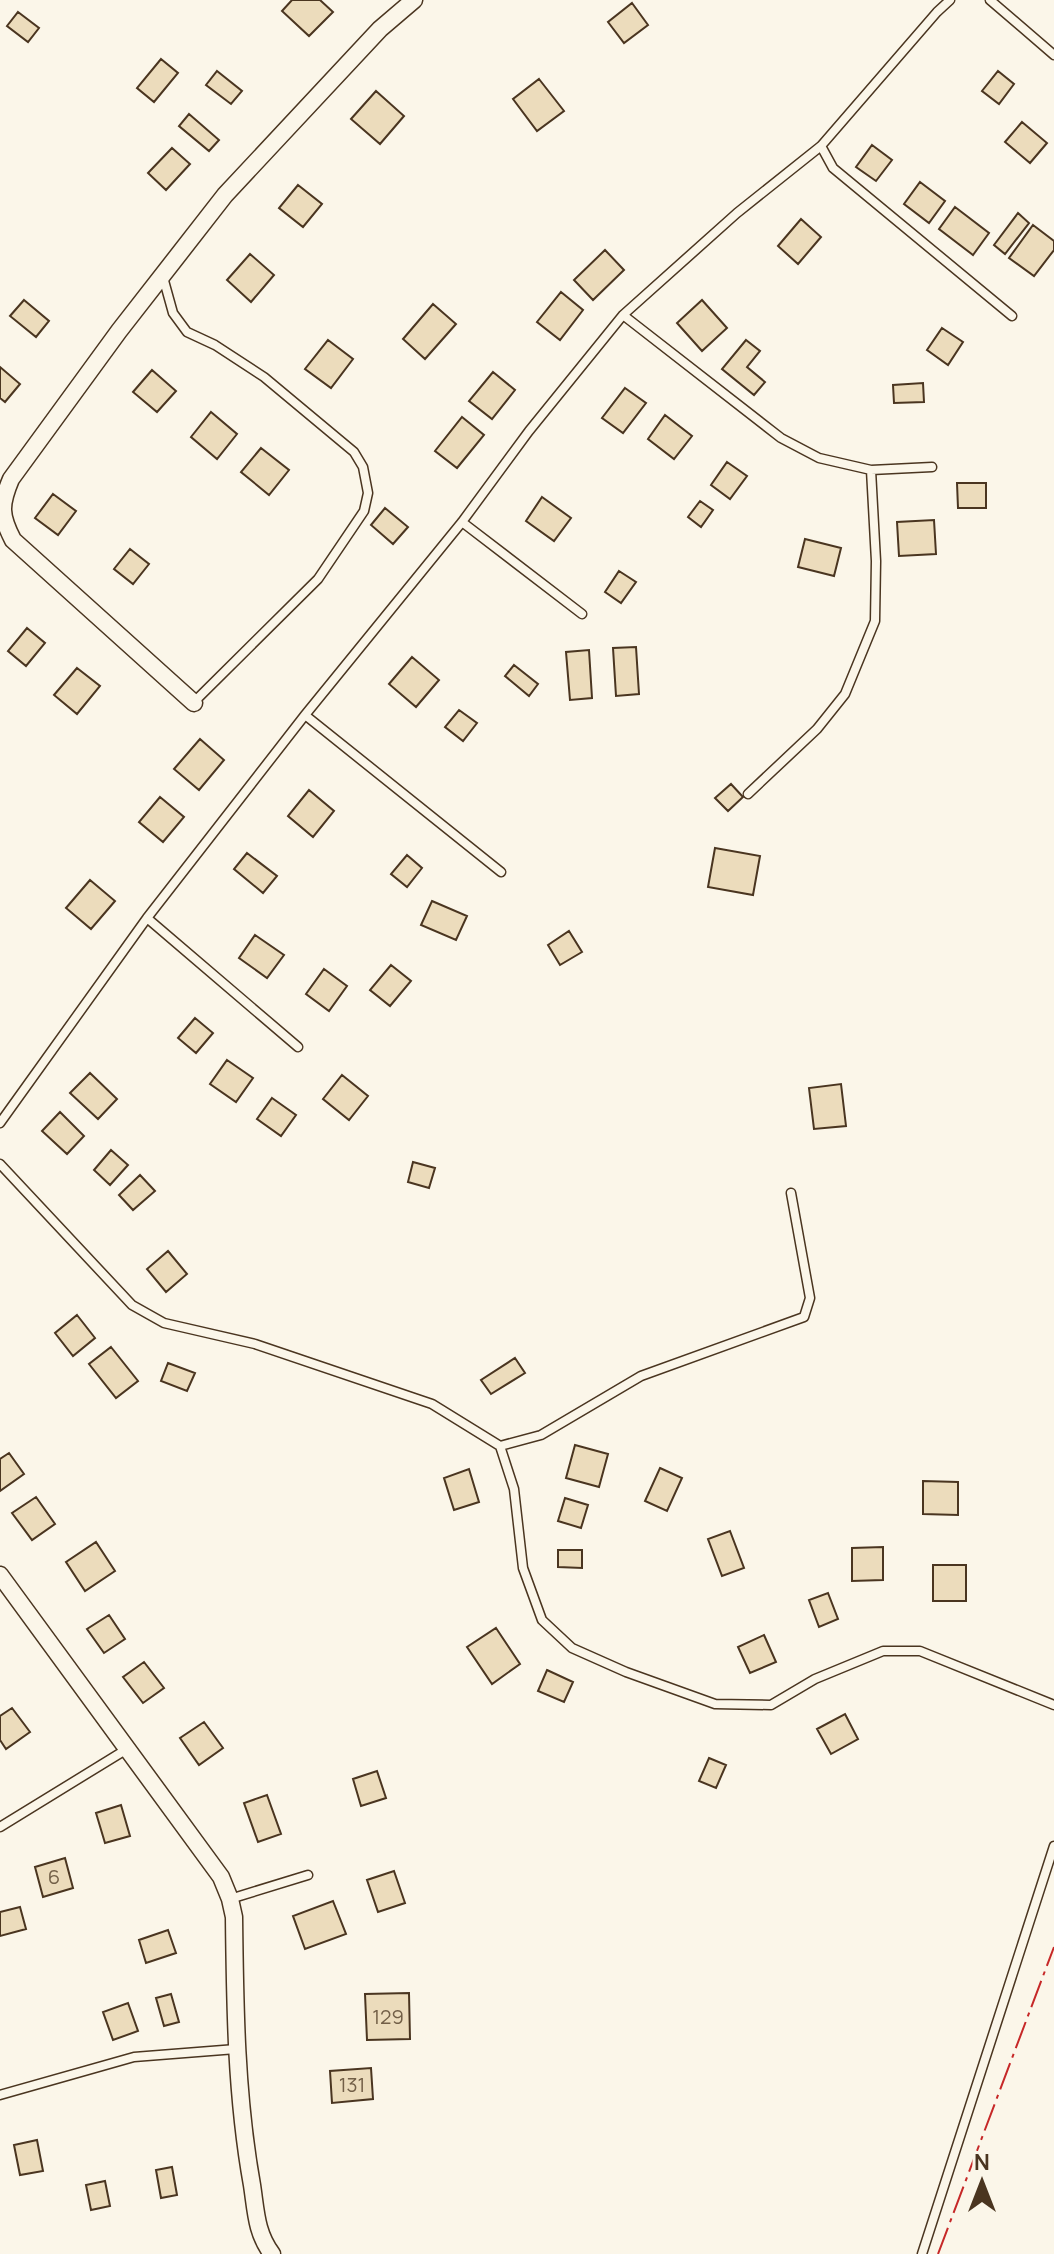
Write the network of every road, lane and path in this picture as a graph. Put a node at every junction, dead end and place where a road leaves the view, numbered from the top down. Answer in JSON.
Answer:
{"nodes":[{"id":1,"x":414,"y":0,"type":"edge"},
{"id":2,"x":950,"y":0,"type":"edge"},
{"id":3,"x":990,"y":0,"type":"edge"},
{"id":4,"x":1054,"y":55,"type":"edge"},
{"id":5,"x":821,"y":146,"type":"junction"},
{"id":6,"x":163,"y":274,"type":"junction"},
{"id":7,"x":623,"y":315,"type":"junction"},
{"id":8,"x":1012,"y":316,"type":"dead end"},
{"id":9,"x":932,"y":467,"type":"dead end"},
{"id":10,"x":871,"y":470,"type":"junction"},
{"id":11,"x":462,"y":522,"type":"junction"},
{"id":12,"x":582,"y":614,"type":"dead end"},
{"id":13,"x":194,"y":703,"type":"joint"},
{"id":14,"x":305,"y":715,"type":"junction"},
{"id":15,"x":748,"y":794,"type":"dead end"},
{"id":16,"x":501,"y":872,"type":"dead end"},
{"id":17,"x":147,"y":918,"type":"junction"},
{"id":18,"x":298,"y":1047,"type":"dead end"},
{"id":19,"x":0,"y":1123,"type":"edge"},
{"id":20,"x":0,"y":1164,"type":"edge"},
{"id":21,"x":791,"y":1193,"type":"dead end"},
{"id":22,"x":500,"y":1446,"type":"junction"},
{"id":23,"x":0,"y":1575,"type":"edge"},
{"id":24,"x":1054,"y":1705,"type":"edge"},
{"id":25,"x":127,"y":1749,"type":"junction"},
{"id":26,"x":0,"y":1827,"type":"edge"},
{"id":27,"x":1054,"y":1846,"type":"edge"},
{"id":28,"x":308,"y":1875,"type":"dead end"},
{"id":29,"x":230,"y":1899,"type":"junction"},
{"id":30,"x":236,"y":2049,"type":"junction"},
{"id":31,"x":0,"y":2095,"type":"edge"},
{"id":32,"x":272,"y":2254,"type":"edge"},
{"id":33,"x":922,"y":2254,"type":"edge"}],
"edges":[{"from":1,"to":6,"type":"street"},
{"from":2,"to":5,"type":"lane"},
{"from":3,"to":4,"type":"lane"},
{"from":5,"to":7,"type":"lane"},
{"from":5,"to":8,"type":"lane"},
{"from":6,"to":13,"type":"street"},
{"from":6,"to":13,"type":"lane"},
{"from":7,"to":10,"type":"lane"},
{"from":7,"to":11,"type":"lane"},
{"from":9,"to":10,"type":"lane"},
{"from":10,"to":15,"type":"lane"},
{"from":11,"to":12,"type":"lane"},
{"from":11,"to":14,"type":"lane"},
{"from":14,"to":16,"type":"lane"},
{"from":14,"to":17,"type":"lane"},
{"from":17,"to":18,"type":"lane"},
{"from":17,"to":19,"type":"lane"},
{"from":20,"to":22,"type":"lane"},
{"from":21,"to":22,"type":"lane"},
{"from":22,"to":24,"type":"lane"},
{"from":23,"to":25,"type":"street"},
{"from":25,"to":26,"type":"lane"},
{"from":25,"to":29,"type":"street"},
{"from":27,"to":33,"type":"lane"},
{"from":28,"to":29,"type":"lane"},
{"from":29,"to":30,"type":"street"},
{"from":30,"to":31,"type":"lane"},
{"from":30,"to":32,"type":"street"}]}
